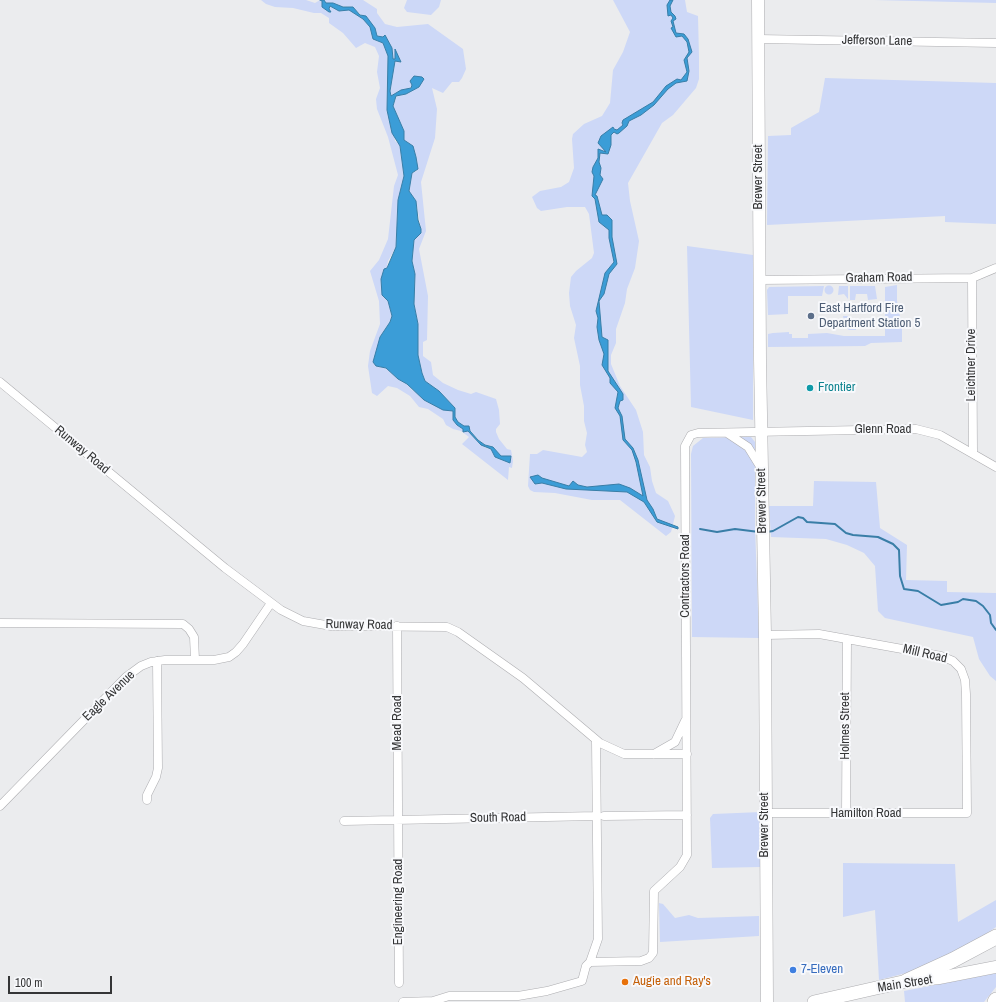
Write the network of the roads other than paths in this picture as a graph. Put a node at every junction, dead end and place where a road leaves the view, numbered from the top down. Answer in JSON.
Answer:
{"nodes":[{"id":1,"x":758,"y":0,"type":"edge"},
{"id":2,"x":758,"y":39,"type":"junction"},
{"id":3,"x":996,"y":43,"type":"edge"},
{"id":4,"x":996,"y":268,"type":"edge"},
{"id":5,"x":972,"y":278,"type":"junction"},
{"id":6,"x":759,"y":280,"type":"junction"},
{"id":7,"x":0,"y":382,"type":"edge"},
{"id":8,"x":761,"y":431,"type":"junction"},
{"id":9,"x":726,"y":432,"type":"junction"},
{"id":10,"x":973,"y":452,"type":"junction"},
{"id":11,"x":996,"y":466,"type":"edge"},
{"id":12,"x":762,"y":470,"type":"junction"},
{"id":13,"x":271,"y":603,"type":"junction"},
{"id":14,"x":0,"y":623,"type":"edge"},
{"id":15,"x":397,"y":626,"type":"junction"},
{"id":16,"x":765,"y":635,"type":"junction"},
{"id":17,"x":847,"y":638,"type":"junction"},
{"id":18,"x":195,"y":660,"type":"junction"},
{"id":19,"x":158,"y":661,"type":"junction"},
{"id":20,"x":687,"y":715,"type":"junction"},
{"id":21,"x":596,"y":741,"type":"junction"},
{"id":22,"x":687,"y":754,"type":"junction"},
{"id":23,"x":651,"y":755,"type":"junction"},
{"id":24,"x":147,"y":800,"type":"dead end"},
{"id":25,"x":0,"y":806,"type":"edge"},
{"id":26,"x":765,"y":813,"type":"junction"},
{"id":27,"x":966,"y":813,"type":"joint"},
{"id":28,"x":688,"y":814,"type":"junction"},
{"id":29,"x":846,"y":814,"type":"junction"},
{"id":30,"x":600,"y":816,"type":"junction"},
{"id":31,"x":398,"y":820,"type":"junction"},
{"id":32,"x":344,"y":821,"type":"dead end"},
{"id":33,"x":996,"y":937,"type":"edge"},
{"id":34,"x":590,"y":962,"type":"junction"},
{"id":35,"x":996,"y":967,"type":"edge"},
{"id":36,"x":907,"y":981,"type":"junction"},
{"id":37,"x":399,"y":983,"type":"dead end"},
{"id":38,"x":403,"y":1002,"type":"edge"},
{"id":39,"x":767,"y":1002,"type":"edge"},
{"id":40,"x":814,"y":1002,"type":"edge"}],
"edges":[{"from":1,"to":2,"type":"main road","name":"Brewer Street"},
{"from":2,"to":3,"type":"street","name":"Jefferson Lane"},
{"from":2,"to":6,"type":"main road","name":"Brewer Street"},
{"from":4,"to":5,"type":"street","name":"Graham Road"},
{"from":5,"to":6,"type":"street","name":"Graham Road"},
{"from":5,"to":10,"type":"street","name":"Leichtner Drive"},
{"from":6,"to":8,"type":"main road","name":"Brewer Street"},
{"from":7,"to":13,"type":"street","name":"Runway Road"},
{"from":8,"to":9,"type":"street","name":"Contractors Road"},
{"from":8,"to":10,"type":"street","name":"Glenn Road"},
{"from":8,"to":12,"type":"main road","name":"Brewer Street"},
{"from":9,"to":12,"type":"street"},
{"from":9,"to":20,"type":"street","name":"Contractors Road"},
{"from":10,"to":11,"type":"street","name":"Glenn Road"},
{"from":12,"to":16,"type":"main road","name":"Brewer Street"},
{"from":13,"to":15,"type":"street","name":"Runway Road"},
{"from":13,"to":18,"type":"street","name":"Eagle Avenue"},
{"from":14,"to":18,"type":"street"},
{"from":15,"to":21,"type":"street","name":"Runway Road"},
{"from":15,"to":31,"type":"street","name":"Mead Road"},
{"from":16,"to":17,"type":"street","name":"Mill Road"},
{"from":16,"to":26,"type":"main road","name":"Brewer Street"},
{"from":17,"to":27,"type":"street","name":"Mill Road"},
{"from":17,"to":29,"type":"street","name":"Holmes Street"},
{"from":18,"to":19,"type":"street","name":"Eagle Avenue"},
{"from":19,"to":24,"type":"street"},
{"from":19,"to":25,"type":"street","name":"Eagle Avenue"},
{"from":20,"to":22,"type":"street","name":"Contractors Road"},
{"from":20,"to":23,"type":"street"},
{"from":21,"to":23,"type":"street","name":"Runway Road"},
{"from":21,"to":30,"type":"street"},
{"from":22,"to":23,"type":"street","name":"Runway Road"},
{"from":22,"to":28,"type":"street","name":"Contractors Road"},
{"from":26,"to":29,"type":"street","name":"Hamilton Road"},
{"from":26,"to":39,"type":"main road","name":"Brewer Street"},
{"from":27,"to":29,"type":"street","name":"Hamilton Road"},
{"from":28,"to":30,"type":"street","name":"South Road"},
{"from":28,"to":34,"type":"street","name":"Contractors Road"},
{"from":30,"to":31,"type":"street","name":"South Road"},
{"from":30,"to":34,"type":"street"},
{"from":31,"to":32,"type":"street","name":"South Road"},
{"from":31,"to":37,"type":"street","name":"Engineering Road"},
{"from":33,"to":36,"type":"highway"},
{"from":34,"to":38,"type":"street"},
{"from":35,"to":36,"type":"main road","name":"Main Street"},
{"from":36,"to":40,"type":"main road","name":"Main Street"}]}
